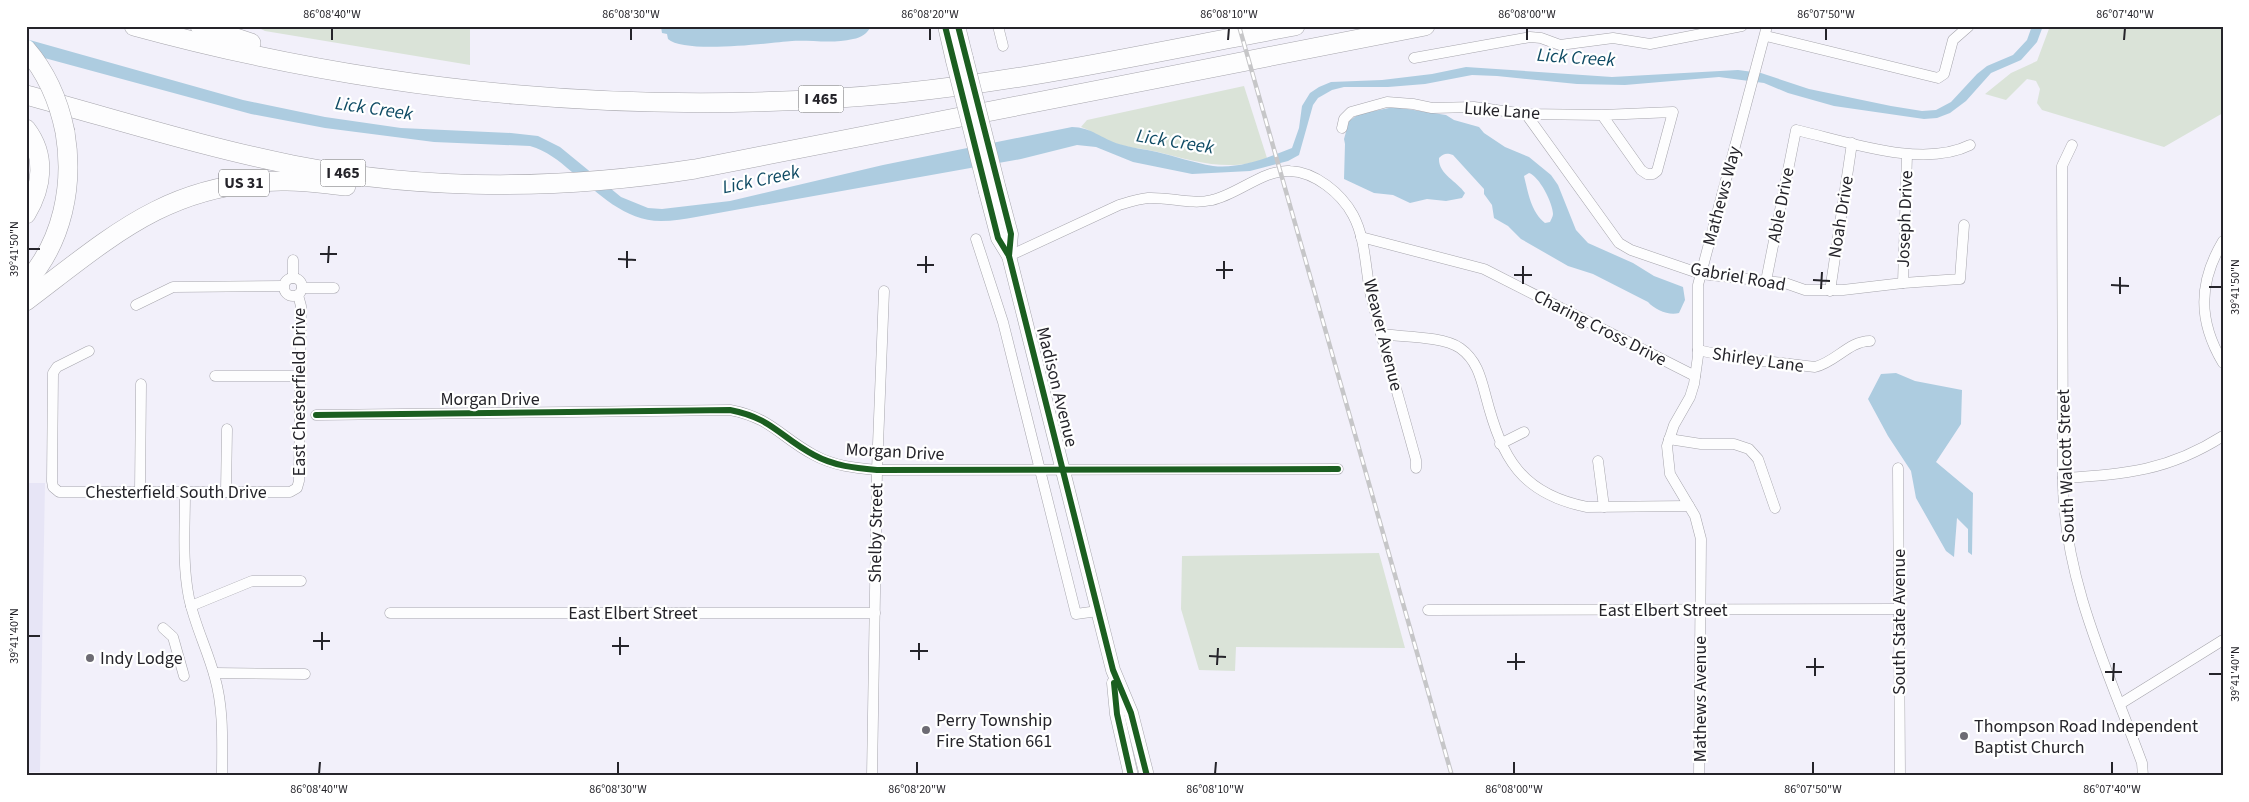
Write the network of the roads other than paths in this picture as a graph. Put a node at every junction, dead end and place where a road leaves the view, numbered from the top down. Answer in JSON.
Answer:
{"nodes":[{"id":1,"x":134,"y":26,"type":"edge"},
{"id":2,"x":200,"y":26,"type":"edge"},
{"id":3,"x":944,"y":26,"type":"edge"},
{"id":4,"x":958,"y":26,"type":"edge"},
{"id":5,"x":998,"y":26,"type":"edge"},
{"id":6,"x":1295,"y":26,"type":"edge"},
{"id":7,"x":1425,"y":26,"type":"edge"},
{"id":8,"x":1742,"y":26,"type":"edge"},
{"id":9,"x":1969,"y":26,"type":"edge"},
{"id":10,"x":1766,"y":31,"type":"edge"},
{"id":11,"x":1003,"y":46,"type":"dead end"},
{"id":12,"x":26,"y":49,"type":"edge"},
{"id":13,"x":1414,"y":58,"type":"dead end"},
{"id":14,"x":960,"y":60,"type":"junction"},
{"id":15,"x":342,"y":72,"type":"junction"},
{"id":16,"x":26,"y":82,"type":"edge"},
{"id":17,"x":26,"y":95,"type":"edge"},
{"id":18,"x":1526,"y":114,"type":"junction"},
{"id":19,"x":1602,"y":115,"type":"junction"},
{"id":20,"x":1342,"y":128,"type":"dead end"},
{"id":21,"x":26,"y":129,"type":"edge"},
{"id":22,"x":196,"y":141,"type":"junction"},
{"id":23,"x":1852,"y":143,"type":"junction"},
{"id":24,"x":1970,"y":145,"type":"dead end"},
{"id":25,"x":2072,"y":145,"type":"dead end"},
{"id":26,"x":1907,"y":155,"type":"junction"},
{"id":27,"x":494,"y":185,"type":"junction"},
{"id":28,"x":26,"y":214,"type":"edge"},
{"id":29,"x":1964,"y":224,"type":"dead end"},
{"id":30,"x":1361,"y":237,"type":"junction"},
{"id":31,"x":976,"y":239,"type":"dead end"},
{"id":32,"x":2223,"y":242,"type":"edge"},
{"id":33,"x":1009,"y":256,"type":"junction"},
{"id":34,"x":293,"y":260,"type":"dead end"},
{"id":35,"x":1701,"y":274,"type":"junction"},
{"id":36,"x":293,"y":278,"type":"junction"},
{"id":37,"x":1766,"y":281,"type":"junction"},
{"id":38,"x":26,"y":283,"type":"edge"},
{"id":39,"x":1903,"y":283,"type":"junction"},
{"id":40,"x":284,"y":286,"type":"junction"},
{"id":41,"x":334,"y":288,"type":"dead end"},
{"id":42,"x":300,"y":291,"type":"junction"},
{"id":43,"x":884,"y":291,"type":"dead end"},
{"id":44,"x":1830,"y":291,"type":"junction"},
{"id":45,"x":26,"y":301,"type":"edge"},
{"id":46,"x":136,"y":305,"type":"dead end"},
{"id":47,"x":1381,"y":334,"type":"junction"},
{"id":48,"x":1870,"y":341,"type":"dead end"},
{"id":49,"x":1698,"y":350,"type":"junction"},
{"id":50,"x":89,"y":351,"type":"dead end"},
{"id":51,"x":2223,"y":363,"type":"edge"},
{"id":52,"x":215,"y":376,"type":"dead end"},
{"id":53,"x":300,"y":376,"type":"junction"},
{"id":54,"x":1695,"y":376,"type":"junction"},
{"id":55,"x":141,"y":384,"type":"dead end"},
{"id":56,"x":316,"y":415,"type":"dead end"},
{"id":57,"x":227,"y":429,"type":"dead end"},
{"id":58,"x":1524,"y":432,"type":"dead end"},
{"id":59,"x":2223,"y":436,"type":"edge"},
{"id":60,"x":1669,"y":439,"type":"junction"},
{"id":61,"x":1500,"y":444,"type":"junction"},
{"id":62,"x":1598,"y":461,"type":"dead end"},
{"id":63,"x":1416,"y":468,"type":"dead end"},
{"id":64,"x":1898,"y":468,"type":"dead end"},
{"id":65,"x":1338,"y":469,"type":"dead end"},
{"id":66,"x":877,"y":470,"type":"junction"},
{"id":67,"x":1040,"y":470,"type":"junction"},
{"id":68,"x":1063,"y":470,"type":"junction"},
{"id":69,"x":2063,"y":478,"type":"junction"},
{"id":70,"x":297,"y":488,"type":"joint"},
{"id":71,"x":140,"y":492,"type":"junction"},
{"id":72,"x":185,"y":492,"type":"junction"},
{"id":73,"x":226,"y":492,"type":"junction"},
{"id":74,"x":1689,"y":506,"type":"junction"},
{"id":75,"x":1604,"y":507,"type":"junction"},
{"id":76,"x":1775,"y":508,"type":"dead end"},
{"id":77,"x":302,"y":581,"type":"dead end"},
{"id":78,"x":192,"y":606,"type":"junction"},
{"id":79,"x":1899,"y":609,"type":"junction"},
{"id":80,"x":1428,"y":610,"type":"dead end"},
{"id":81,"x":1700,"y":610,"type":"junction"},
{"id":82,"x":1098,"y":612,"type":"junction"},
{"id":83,"x":390,"y":613,"type":"dead end"},
{"id":84,"x":875,"y":613,"type":"junction"},
{"id":85,"x":163,"y":628,"type":"dead end"},
{"id":86,"x":2223,"y":640,"type":"edge"},
{"id":87,"x":1113,"y":670,"type":"junction"},
{"id":88,"x":214,"y":673,"type":"junction"},
{"id":89,"x":305,"y":674,"type":"dead end"},
{"id":90,"x":184,"y":676,"type":"dead end"},
{"id":91,"x":2120,"y":704,"type":"junction"},
{"id":92,"x":222,"y":776,"type":"edge"},
{"id":93,"x":872,"y":776,"type":"edge"},
{"id":94,"x":1131,"y":776,"type":"edge"},
{"id":95,"x":1147,"y":776,"type":"edge"},
{"id":96,"x":1699,"y":776,"type":"edge"},
{"id":97,"x":1900,"y":776,"type":"edge"},
{"id":98,"x":2143,"y":776,"type":"edge"}],
"edges":[{"from":1,"to":15,"type":"highway","number":"I 465"},
{"from":2,"to":15,"type":"highway"},
{"from":3,"to":14,"type":"main road","name":"Madison Avenue"},
{"from":4,"to":14,"type":"main road","name":"Madison Avenue"},
{"from":5,"to":11,"type":"street"},
{"from":6,"to":15,"type":"highway","number":"I 465"},
{"from":7,"to":27,"type":"highway","number":"I 465"},
{"from":8,"to":13,"type":"street"},
{"from":9,"to":10,"type":"street"},
{"from":10,"to":35,"type":"street","name":"Mathews Way"},
{"from":12,"to":38,"type":"highway","bridge":true},
{"from":14,"to":33,"type":"main road","name":"Madison Avenue","bridge":true},
{"from":16,"to":22,"type":"highway"},
{"from":17,"to":22,"type":"highway","number":"I 465"},
{"from":18,"to":19,"type":"street","name":"Luke Lane"},
{"from":18,"to":20,"type":"street","name":"Luke Lane"},
{"from":18,"to":35,"type":"street","name":"Gabriel Road"},
{"from":19,"to":19,"type":"street","name":"Luke Lane"},
{"from":21,"to":28,"type":"highway"},
{"from":22,"to":27,"type":"highway","number":"I 465"},
{"from":23,"to":26,"type":"street"},
{"from":23,"to":37,"type":"street","name":"Able Drive"},
{"from":23,"to":44,"type":"street","name":"Noah Drive"},
{"from":24,"to":26,"type":"street"},
{"from":25,"to":69,"type":"street","name":"South Walcott Street"},
{"from":26,"to":39,"type":"street","name":"Joseph Drive"},
{"from":27,"to":45,"type":"highway","number":"US 31"},
{"from":29,"to":39,"type":"street","name":"Gabriel Road"},
{"from":30,"to":33,"type":"street","name":"Weaver Avenue"},
{"from":30,"to":47,"type":"street","name":"Weaver Avenue"},
{"from":30,"to":54,"type":"street","name":"Charing Cross Drive"},
{"from":31,"to":67,"type":"street","name":"Madison Avenue"},
{"from":32,"to":51,"type":"street"},
{"from":33,"to":68,"type":"main road","name":"Madison Avenue"},
{"from":34,"to":36,"type":"street"},
{"from":35,"to":37,"type":"street","name":"Gabriel Road"},
{"from":35,"to":49,"type":"street","name":"Mathews Way"},
{"from":36,"to":40,"type":"street"},
{"from":36,"to":42,"type":"street"},
{"from":37,"to":44,"type":"street","name":"Gabriel Road"},
{"from":39,"to":44,"type":"street","name":"Gabriel Road"},
{"from":40,"to":42,"type":"street"},
{"from":40,"to":46,"type":"street"},
{"from":41,"to":42,"type":"street"},
{"from":42,"to":53,"type":"street","name":"East Chesterfield Drive"},
{"from":43,"to":66,"type":"street","name":"Shelby Street"},
{"from":47,"to":61,"type":"street"},
{"from":47,"to":63,"type":"street","name":"Weaver Avenue"},
{"from":48,"to":49,"type":"street","name":"Shirley Lane"},
{"from":49,"to":54,"type":"street","name":"Mathews Way"},
{"from":50,"to":71,"type":"street","name":"Chesterfield South Drive"},
{"from":52,"to":53,"type":"street"},
{"from":53,"to":70,"type":"street","name":"East Chesterfield Drive"},
{"from":54,"to":60,"type":"street","name":"Mathews Way"},
{"from":55,"to":71,"type":"street"},
{"from":56,"to":66,"type":"street","name":"Morgan Drive"},
{"from":57,"to":73,"type":"street"},
{"from":58,"to":61,"type":"street"},
{"from":59,"to":69,"type":"street"},
{"from":60,"to":74,"type":"street","name":"Mathews Way"},
{"from":60,"to":76,"type":"street"},
{"from":61,"to":75,"type":"street"},
{"from":62,"to":75,"type":"street"},
{"from":64,"to":79,"type":"street","name":"South State Avenue"},
{"from":65,"to":68,"type":"street","name":"Morgan Drive"},
{"from":66,"to":67,"type":"street","name":"Morgan Drive"},
{"from":66,"to":84,"type":"street","name":"Shelby Street"},
{"from":67,"to":68,"type":"street","name":"Morgan Drive"},
{"from":67,"to":82,"type":"street","name":"Madison Avenue"},
{"from":68,"to":82,"type":"main road","name":"Madison Avenue"},
{"from":69,"to":91,"type":"street","name":"South Walcott Street"},
{"from":70,"to":73,"type":"street","name":"Chesterfield South Drive"},
{"from":71,"to":72,"type":"street","name":"Chesterfield South Drive"},
{"from":72,"to":73,"type":"street","name":"Chesterfield South Drive"},
{"from":72,"to":78,"type":"street"},
{"from":74,"to":75,"type":"street"},
{"from":74,"to":81,"type":"street","name":"Mathews Avenue"},
{"from":77,"to":78,"type":"street"},
{"from":78,"to":88,"type":"street"},
{"from":79,"to":81,"type":"street","name":"East Elbert Street"},
{"from":79,"to":97,"type":"street","name":"South State Avenue"},
{"from":80,"to":81,"type":"street","name":"East Elbert Street"},
{"from":81,"to":96,"type":"street","name":"Mathews Avenue"},
{"from":82,"to":87,"type":"main road","name":"Madison Avenue"},
{"from":83,"to":84,"type":"street","name":"East Elbert Street"},
{"from":84,"to":93,"type":"street","name":"Shelby Street"},
{"from":85,"to":90,"type":"street"},
{"from":86,"to":91,"type":"street"},
{"from":87,"to":94,"type":"main road","name":"Madison Avenue"},
{"from":87,"to":95,"type":"main road","name":"Madison Avenue"},
{"from":88,"to":89,"type":"street"},
{"from":88,"to":92,"type":"street"},
{"from":91,"to":98,"type":"street","name":"South Walcott Street"}]}
